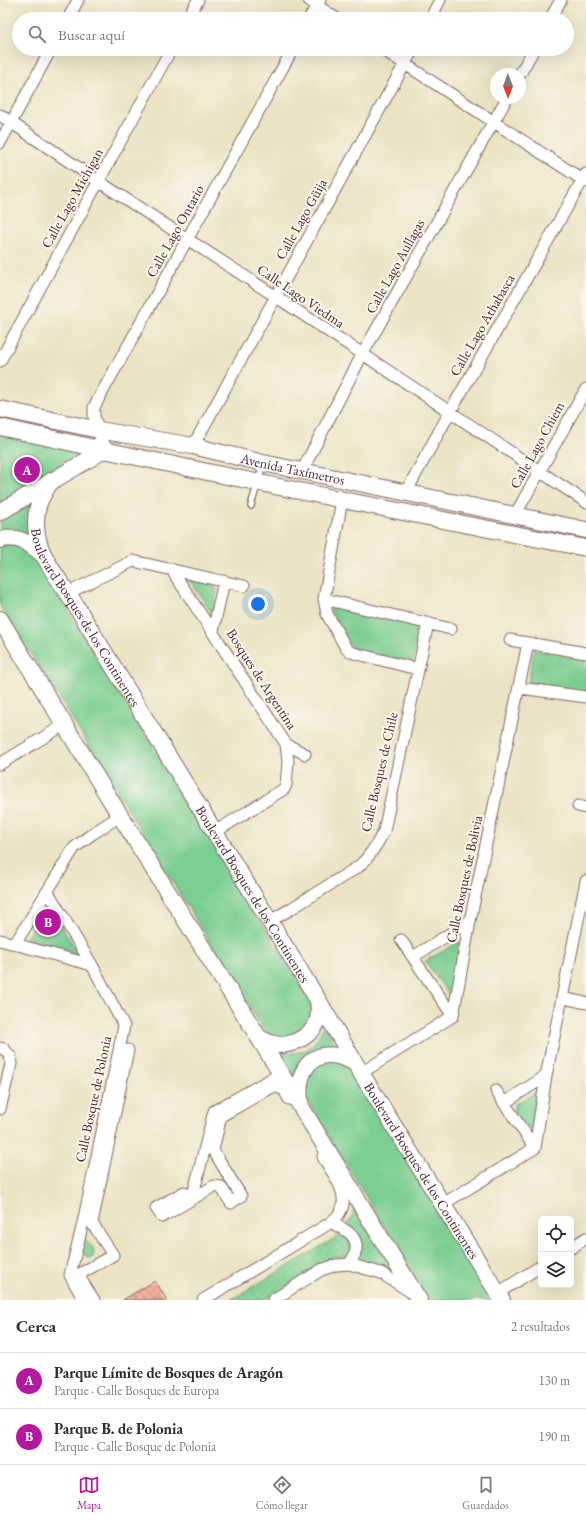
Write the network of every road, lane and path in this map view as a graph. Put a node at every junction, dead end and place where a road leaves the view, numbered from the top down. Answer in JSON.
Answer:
{"nodes":[{"id":1,"x":78,"y":0,"type":"edge"},
{"id":2,"x":198,"y":0,"type":"edge"},
{"id":3,"x":440,"y":0,"type":"edge"},
{"id":4,"x":561,"y":0,"type":"edge"},
{"id":5,"x":315,"y":2,"type":"edge"},
{"id":6,"x":72,"y":12,"type":"edge"},
{"id":7,"x":191,"y":12,"type":"edge"},
{"id":8,"x":311,"y":12,"type":"edge"},
{"id":9,"x":328,"y":12,"type":"edge"},
{"id":10,"x":434,"y":12,"type":"edge"},
{"id":11,"x":554,"y":12,"type":"edge"},
{"id":12,"x":47,"y":56,"type":"edge"},
{"id":13,"x":167,"y":56,"type":"edge"},
{"id":14,"x":289,"y":56,"type":"edge"},
{"id":15,"x":393,"y":56,"type":"edge"},
{"id":16,"x":409,"y":56,"type":"edge"},
{"id":17,"x":530,"y":56,"type":"edge"},
{"id":18,"x":405,"y":64,"type":"junction"},
{"id":19,"x":523,"y":68,"type":"edge"},
{"id":20,"x":504,"y":104,"type":"edge"},
{"id":21,"x":0,"y":114,"type":"edge"},
{"id":22,"x":494,"y":121,"type":"junction"},
{"id":23,"x":12,"y":122,"type":"junction"},
{"id":24,"x":0,"y":143,"type":"edge"},
{"id":25,"x":585,"y":179,"type":"edge"},
{"id":26,"x":98,"y":181,"type":"junction"},
{"id":27,"x":188,"y":239,"type":"junction"},
{"id":28,"x":275,"y":296,"type":"junction"},
{"id":29,"x":362,"y":355,"type":"junction"},
{"id":30,"x":0,"y":361,"type":"edge"},
{"id":31,"x":586,"y":389,"type":"edge"},
{"id":32,"x":0,"y":409,"type":"edge"},
{"id":33,"x":450,"y":412,"type":"junction"},
{"id":34,"x":0,"y":427,"type":"edge"},
{"id":35,"x":99,"y":430,"type":"junction"},
{"id":36,"x":193,"y":446,"type":"junction"},
{"id":37,"x":103,"y":450,"type":"junction"},
{"id":38,"x":263,"y":463,"type":"junction"},
{"id":39,"x":302,"y":471,"type":"junction"},
{"id":40,"x":539,"y":472,"type":"junction"},
{"id":41,"x":51,"y":481,"type":"junction"},
{"id":42,"x":258,"y":482,"type":"junction"},
{"id":43,"x":406,"y":492,"type":"junction"},
{"id":44,"x":342,"y":500,"type":"junction"},
{"id":45,"x":586,"y":502,"type":"edge"},
{"id":46,"x":251,"y":506,"type":"dead end"},
{"id":47,"x":471,"y":506,"type":"junction"},
{"id":48,"x":0,"y":512,"type":"edge"},
{"id":49,"x":515,"y":515,"type":"junction"},
{"id":50,"x":467,"y":525,"type":"junction"},
{"id":51,"x":586,"y":530,"type":"edge"},
{"id":52,"x":0,"y":540,"type":"edge"},
{"id":53,"x":586,"y":548,"type":"edge"},
{"id":54,"x":42,"y":554,"type":"junction"},
{"id":55,"x":171,"y":569,"type":"junction"},
{"id":56,"x":224,"y":582,"type":"junction"},
{"id":57,"x":244,"y":586,"type":"dead end"},
{"id":58,"x":68,"y":593,"type":"junction"},
{"id":59,"x":324,"y":599,"type":"junction"},
{"id":60,"x":0,"y":619,"type":"edge"},
{"id":61,"x":428,"y":623,"type":"junction"},
{"id":62,"x":451,"y":629,"type":"dead end"},
{"id":63,"x":212,"y":631,"type":"junction"},
{"id":64,"x":5,"y":637,"type":"edge"},
{"id":65,"x":510,"y":640,"type":"dead end"},
{"id":66,"x":528,"y":643,"type":"junction"},
{"id":67,"x":586,"y":653,"type":"edge"},
{"id":68,"x":417,"y":670,"type":"junction"},
{"id":69,"x":520,"y":688,"type":"junction"},
{"id":70,"x":586,"y":697,"type":"edge"},
{"id":71,"x":64,"y":725,"type":"junction"},
{"id":72,"x":286,"y":744,"type":"junction"},
{"id":73,"x":305,"y":754,"type":"dead end"},
{"id":74,"x":0,"y":764,"type":"edge"},
{"id":75,"x":120,"y":816,"type":"junction"},
{"id":76,"x":215,"y":832,"type":"junction"},
{"id":77,"x":586,"y":882,"type":"edge"},
{"id":78,"x":48,"y":892,"type":"junction"},
{"id":79,"x":270,"y":921,"type":"junction"},
{"id":80,"x":470,"y":922,"type":"junction"},
{"id":81,"x":0,"y":940,"type":"edge"},
{"id":82,"x":401,"y":940,"type":"dead end"},
{"id":83,"x":15,"y":944,"type":"junction"},
{"id":84,"x":413,"y":957,"type":"junction"},
{"id":85,"x":92,"y":965,"type":"junction"},
{"id":86,"x":563,"y":998,"type":"junction"},
{"id":87,"x":318,"y":1000,"type":"junction"},
{"id":88,"x":586,"y":1003,"type":"edge"},
{"id":89,"x":453,"y":1016,"type":"junction"},
{"id":90,"x":259,"y":1038,"type":"junction"},
{"id":91,"x":0,"y":1048,"type":"edge"},
{"id":92,"x":128,"y":1050,"type":"dead end"},
{"id":93,"x":358,"y":1068,"type":"junction"},
{"id":94,"x":280,"y":1074,"type":"junction"},
{"id":95,"x":546,"y":1076,"type":"junction"},
{"id":96,"x":496,"y":1091,"type":"dead end"},
{"id":97,"x":504,"y":1103,"type":"junction"},
{"id":98,"x":0,"y":1109,"type":"edge"},
{"id":99,"x":302,"y":1110,"type":"junction"},
{"id":100,"x":204,"y":1147,"type":"junction"},
{"id":101,"x":535,"y":1148,"type":"junction"},
{"id":102,"x":222,"y":1176,"type":"junction"},
{"id":103,"x":347,"y":1182,"type":"junction"},
{"id":104,"x":189,"y":1192,"type":"junction"},
{"id":105,"x":234,"y":1194,"type":"dead end"},
{"id":106,"x":443,"y":1204,"type":"junction"},
{"id":107,"x":164,"y":1209,"type":"dead end"},
{"id":108,"x":83,"y":1223,"type":"junction"},
{"id":109,"x":337,"y":1226,"type":"junction"},
{"id":110,"x":586,"y":1238,"type":"edge"},
{"id":111,"x":574,"y":1246,"type":"edge"},
{"id":112,"x":349,"y":1264,"type":"junction"},
{"id":113,"x":538,"y":1268,"type":"edge"},
{"id":114,"x":70,"y":1275,"type":"junction"},
{"id":115,"x":500,"y":1296,"type":"edge"},
{"id":116,"x":418,"y":1298,"type":"edge"},
{"id":117,"x":84,"y":1300,"type":"edge"},
{"id":118,"x":94,"y":1300,"type":"edge"},
{"id":119,"x":203,"y":1300,"type":"edge"},
{"id":120,"x":217,"y":1300,"type":"edge"},
{"id":121,"x":274,"y":1300,"type":"edge"}],
"edges":[{"from":1,"to":6,"type":"street"},
{"from":2,"to":7,"type":"street"},
{"from":3,"to":10,"type":"street"},
{"from":4,"to":11,"type":"street"},
{"from":5,"to":8,"type":"street"},
{"from":5,"to":9,"type":"street"},
{"from":12,"to":23,"type":"street"},
{"from":13,"to":26,"type":"street","name":"Calle Lago Michigan"},
{"from":14,"to":27,"type":"street","name":"Calle Lago Ontario"},
{"from":15,"to":18,"type":"street"},
{"from":16,"to":18,"type":"street","name":"Calle Lago Güija"},
{"from":17,"to":19,"type":"street"},
{"from":18,"to":22,"type":"street"},
{"from":18,"to":28,"type":"street","name":"Calle Lago Güija"},
{"from":20,"to":22,"type":"street","name":"Calle Lago Aullagas"},
{"from":21,"to":23,"type":"street","name":"Calle Lago Viedma"},
{"from":22,"to":25,"type":"street"},
{"from":22,"to":29,"type":"street","name":"Calle Lago Aullagas"},
{"from":23,"to":24,"type":"street"},
{"from":23,"to":26,"type":"street","name":"Calle Lago Viedma"},
{"from":25,"to":33,"type":"street","name":"Calle Lago Athabasca"},
{"from":26,"to":27,"type":"street","name":"Calle Lago Viedma"},
{"from":26,"to":30,"type":"street","name":"Calle Lago Michigan"},
{"from":27,"to":28,"type":"street","name":"Calle Lago Viedma"},
{"from":27,"to":35,"type":"street","name":"Calle Lago Ontario"},
{"from":28,"to":29,"type":"street","name":"Calle Lago Viedma"},
{"from":28,"to":36,"type":"street","name":"Calle Lago Güija"},
{"from":29,"to":33,"type":"street","name":"Calle Lago Viedma"},
{"from":29,"to":39,"type":"street","name":"Calle Lago Aullagas"},
{"from":31,"to":40,"type":"street","name":"Calle Lago Chiem"},
{"from":32,"to":35,"type":"street","name":"Avenida Taxímetros"},
{"from":33,"to":40,"type":"street","name":"Calle Lago Viedma"},
{"from":33,"to":43,"type":"street","name":"Calle Lago Athabasca"},
{"from":34,"to":37,"type":"street","name":"Avenida Taxímetros"},
{"from":35,"to":36,"type":"street","name":"Avenida Taxímetros"},
{"from":35,"to":37,"type":"street"},
{"from":36,"to":38,"type":"street","name":"Avenida Taxímetros"},
{"from":37,"to":41,"type":"street"},
{"from":37,"to":42,"type":"street","name":"Avenida Taxímetros"},
{"from":38,"to":39,"type":"street","name":"Avenida Taxímetros"},
{"from":38,"to":42,"type":"lane"},
{"from":39,"to":43,"type":"street","name":"Avenida Taxímetros"},
{"from":40,"to":45,"type":"street","name":"Calle Lago Viedma"},
{"from":40,"to":49,"type":"street","name":"Calle Lago Chiem"},
{"from":41,"to":48,"type":"street"},
{"from":41,"to":54,"type":"street","name":"Boulevard Bosques de los Continentes"},
{"from":42,"to":44,"type":"street","name":"Avenida Taxímetros"},
{"from":42,"to":46,"type":"lane"},
{"from":43,"to":47,"type":"street","name":"Avenida Taxímetros"},
{"from":44,"to":50,"type":"street","name":"Avenida Taxímetros"},
{"from":44,"to":59,"type":"street"},
{"from":47,"to":49,"type":"street","name":"Avenida Taxímetros"},
{"from":47,"to":50,"type":"street"},
{"from":49,"to":51,"type":"street","name":"Avenida Taxímetros"},
{"from":50,"to":53,"type":"street","name":"Avenida Taxímetros"},
{"from":52,"to":54,"type":"street"},
{"from":54,"to":58,"type":"street","name":"Boulevard Bosques de los Continentes"},
{"from":55,"to":56,"type":"street"},
{"from":55,"to":58,"type":"street"},
{"from":55,"to":63,"type":"street","name":"Bosques de Argentina"},
{"from":56,"to":57,"type":"street"},
{"from":56,"to":63,"type":"street","name":"Bosques de Argentina"},
{"from":58,"to":76,"type":"street","name":"Boulevard Bosques de los Continentes"},
{"from":59,"to":61,"type":"street"},
{"from":59,"to":68,"type":"street"},
{"from":60,"to":64,"type":"street"},
{"from":61,"to":62,"type":"street"},
{"from":61,"to":68,"type":"street","name":"Calle Bosques de Chile"},
{"from":63,"to":72,"type":"street","name":"Bosques de Argentina"},
{"from":64,"to":71,"type":"street"},
{"from":65,"to":66,"type":"street"},
{"from":66,"to":67,"type":"street"},
{"from":66,"to":69,"type":"street","name":"Calle Bosques de Bolivia"},
{"from":68,"to":79,"type":"street","name":"Calle Bosques de Chile"},
{"from":69,"to":70,"type":"street"},
{"from":69,"to":80,"type":"street","name":"Calle Bosques de Bolivia"},
{"from":71,"to":74,"type":"street"},
{"from":71,"to":75,"type":"street"},
{"from":72,"to":73,"type":"street","name":"Bosques de Argentina"},
{"from":72,"to":76,"type":"street","name":"Bosques de Argentina"},
{"from":75,"to":78,"type":"street"},
{"from":75,"to":90,"type":"street"},
{"from":76,"to":79,"type":"street","name":"Boulevard Bosques de los Continentes"},
{"from":77,"to":86,"type":"street"},
{"from":78,"to":83,"type":"street"},
{"from":78,"to":85,"type":"street","name":"Calle Bosque de Polonia"},
{"from":79,"to":87,"type":"street","name":"Boulevard Bosques de los Continentes"},
{"from":80,"to":84,"type":"street"},
{"from":80,"to":89,"type":"street","name":"Calle Bosques de Bolivia"},
{"from":81,"to":83,"type":"street"},
{"from":82,"to":84,"type":"street"},
{"from":83,"to":85,"type":"street"},
{"from":84,"to":89,"type":"street"},
{"from":85,"to":108,"type":"street","name":"Calle Bosque de Polonia"},
{"from":86,"to":88,"type":"street"},
{"from":86,"to":95,"type":"street"},
{"from":87,"to":90,"type":"street"},
{"from":87,"to":93,"type":"street","name":"Boulevard Bosques de los Continentes"},
{"from":89,"to":93,"type":"street"},
{"from":90,"to":94,"type":"street"},
{"from":91,"to":98,"type":"street"},
{"from":92,"to":118,"type":"street"},
{"from":93,"to":99,"type":"street"},
{"from":93,"to":106,"type":"street","name":"Boulevard Bosques de los Continentes"},
{"from":94,"to":99,"type":"street"},
{"from":94,"to":100,"type":"street"},
{"from":95,"to":97,"type":"street"},
{"from":95,"to":101,"type":"street"},
{"from":96,"to":97,"type":"street"},
{"from":97,"to":101,"type":"street"},
{"from":99,"to":103,"type":"street"},
{"from":100,"to":102,"type":"street"},
{"from":100,"to":104,"type":"street"},
{"from":101,"to":106,"type":"street"},
{"from":102,"to":104,"type":"street"},
{"from":102,"to":105,"type":"street"},
{"from":103,"to":109,"type":"street"},
{"from":103,"to":116,"type":"street"},
{"from":104,"to":107,"type":"street"},
{"from":104,"to":119,"type":"street"},
{"from":106,"to":115,"type":"street","name":"Boulevard Bosques de los Continentes"},
{"from":108,"to":114,"type":"street","name":"Calle Bosque de Polonia"},
{"from":108,"to":114,"type":"street"},
{"from":109,"to":112,"type":"street"},
{"from":109,"to":120,"type":"street"},
{"from":110,"to":111,"type":"street"},
{"from":112,"to":116,"type":"street"},
{"from":112,"to":121,"type":"street"},
{"from":113,"to":115,"type":"street"},
{"from":114,"to":117,"type":"street"}]}
